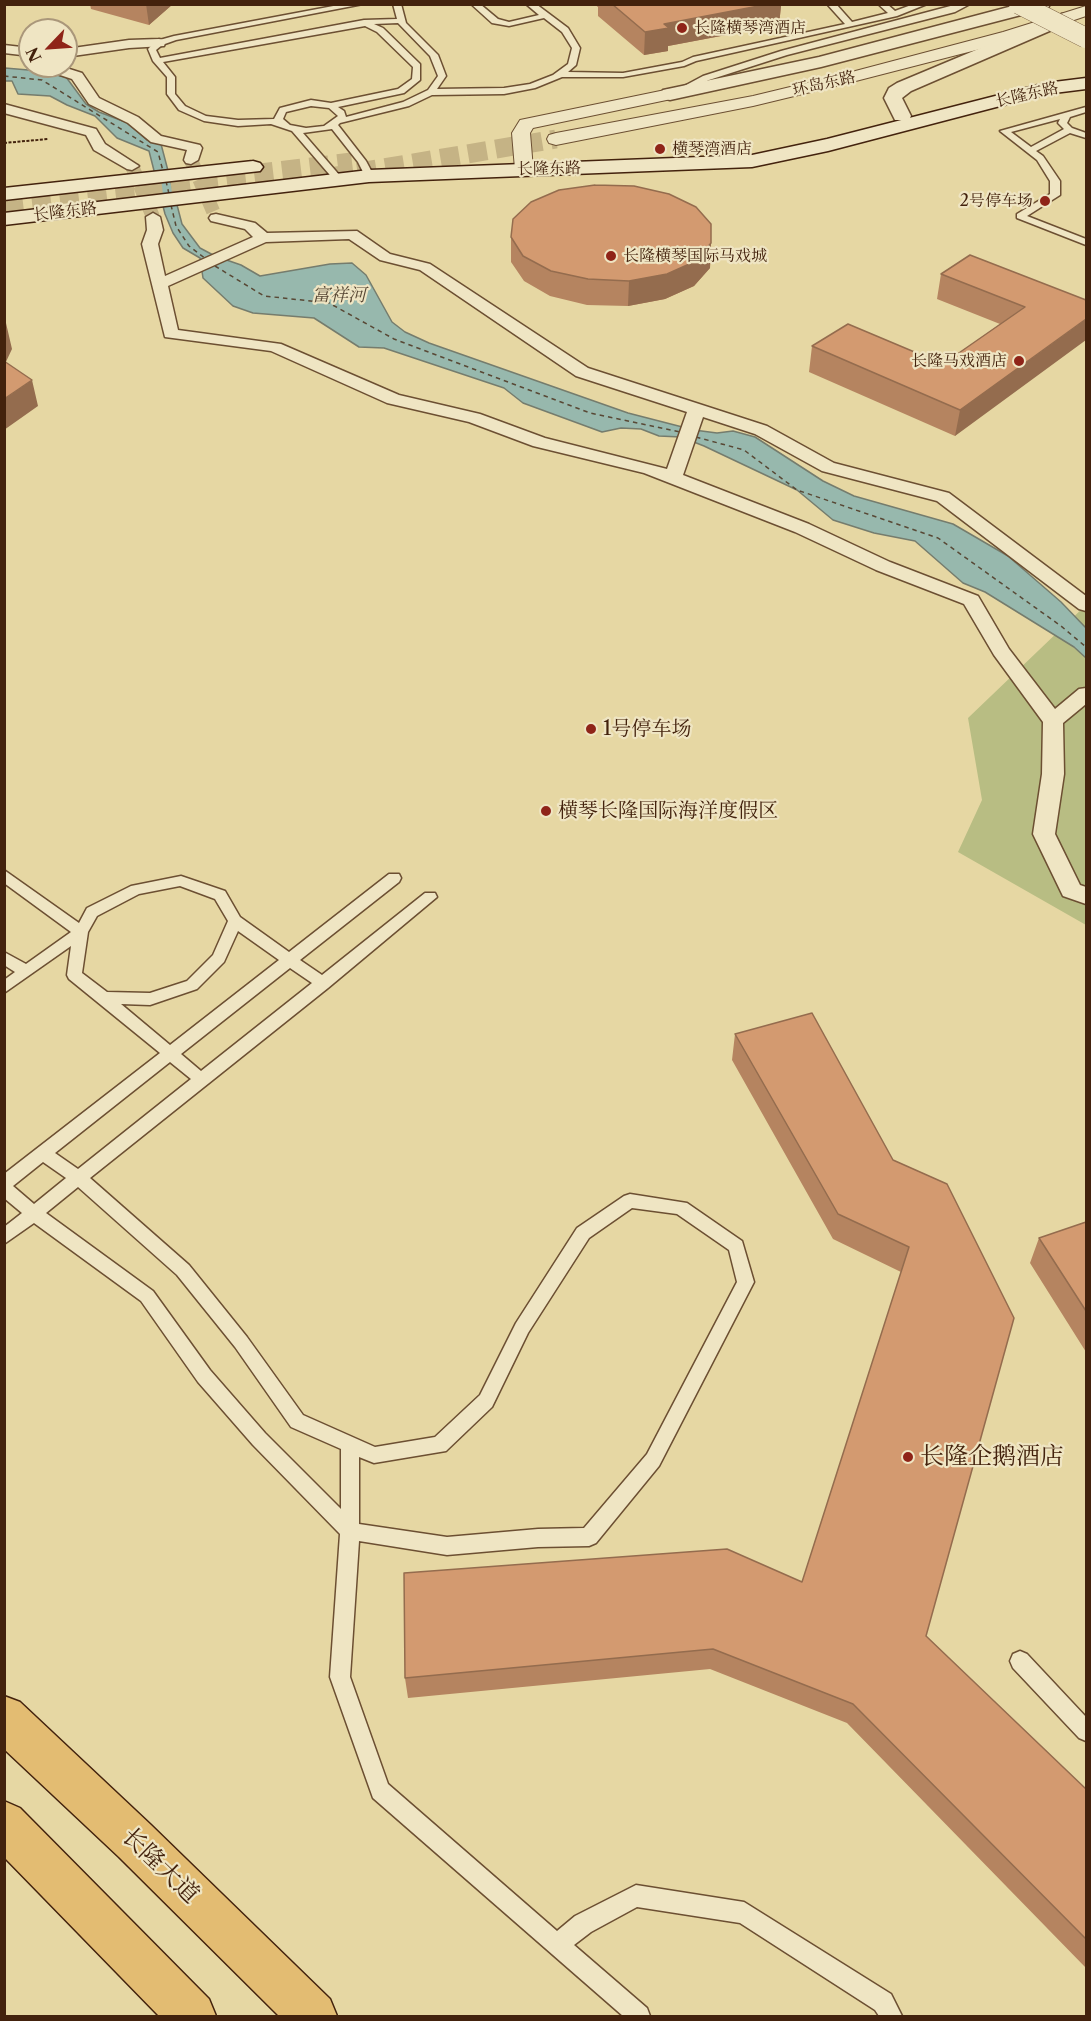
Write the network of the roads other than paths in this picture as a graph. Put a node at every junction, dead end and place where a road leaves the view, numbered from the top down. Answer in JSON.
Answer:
{"nodes":[{"id":1,"x":326,"y":4,"type":"edge"},
{"id":2,"x":359,"y":4,"type":"edge"},
{"id":3,"x":397,"y":4,"type":"edge"},
{"id":4,"x":475,"y":4,"type":"edge"},
{"id":5,"x":530,"y":4,"type":"edge"},
{"id":6,"x":831,"y":4,"type":"edge"},
{"id":7,"x":882,"y":4,"type":"edge"},
{"id":8,"x":923,"y":4,"type":"edge"},
{"id":9,"x":966,"y":4,"type":"edge"},
{"id":10,"x":1019,"y":4,"type":"edge"},
{"id":11,"x":1053,"y":8,"type":"edge"},
{"id":12,"x":336,"y":9,"type":"junction"},
{"id":13,"x":1086,"y":11,"type":"edge"},
{"id":14,"x":894,"y":14,"type":"junction"},
{"id":15,"x":544,"y":16,"type":"junction"},
{"id":16,"x":401,"y":21,"type":"junction"},
{"id":17,"x":368,"y":24,"type":"junction"},
{"id":18,"x":850,"y":25,"type":"junction"},
{"id":19,"x":1086,"y":27,"type":"edge"},
{"id":20,"x":1086,"y":38,"type":"edge"},
{"id":21,"x":159,"y":43,"type":"junction"},
{"id":22,"x":78,"y":51,"type":"edge"},
{"id":23,"x":157,"y":61,"type":"junction"},
{"id":24,"x":684,"y":64,"type":"junction"},
{"id":25,"x":571,"y":66,"type":"junction"},
{"id":26,"x":560,"y":74,"type":"junction"},
{"id":27,"x":1086,"y":75,"type":"edge"},
{"id":28,"x":607,"y":76,"type":"junction"},
{"id":29,"x":78,"y":77,"type":"edge"},
{"id":30,"x":700,"y":81,"type":"junction"},
{"id":31,"x":1086,"y":84,"type":"edge"},
{"id":32,"x":431,"y":92,"type":"junction"},
{"id":33,"x":670,"y":94,"type":"junction"},
{"id":34,"x":331,"y":106,"type":"junction"},
{"id":35,"x":4,"y":108,"type":"edge"},
{"id":36,"x":1086,"y":110,"type":"edge"},
{"id":37,"x":1067,"y":114,"type":"junction"},
{"id":38,"x":902,"y":116,"type":"junction"},
{"id":39,"x":336,"y":123,"type":"junction"},
{"id":40,"x":281,"y":124,"type":"junction"},
{"id":41,"x":296,"y":130,"type":"junction"},
{"id":42,"x":1069,"y":130,"type":"junction"},
{"id":43,"x":1086,"y":136,"type":"edge"},
{"id":44,"x":1032,"y":150,"type":"junction"},
{"id":45,"x":323,"y":162,"type":"junction"},
{"id":46,"x":296,"y":163,"type":"dead end"},
{"id":47,"x":523,"y":163,"type":"junction"},
{"id":48,"x":274,"y":165,"type":"dead end"},
{"id":49,"x":132,"y":166,"type":"tunnel mouth"},
{"id":50,"x":187,"y":167,"type":"junction"},
{"id":51,"x":365,"y":169,"type":"junction"},
{"id":52,"x":338,"y":179,"type":"junction"},
{"id":53,"x":4,"y":194,"type":"edge"},
{"id":54,"x":186,"y":197,"type":"junction"},
{"id":55,"x":153,"y":217,"type":"tunnel mouth"},
{"id":56,"x":216,"y":218,"type":"dead end"},
{"id":57,"x":4,"y":219,"type":"edge"},
{"id":58,"x":263,"y":238,"type":"junction"},
{"id":59,"x":1086,"y":242,"type":"edge"},
{"id":60,"x":159,"y":284,"type":"junction"},
{"id":61,"x":697,"y":409,"type":"junction"},
{"id":62,"x":673,"y":478,"type":"junction"},
{"id":63,"x":1086,"y":605,"type":"edge"},
{"id":64,"x":1086,"y":694,"type":"edge"},
{"id":65,"x":1053,"y":721,"type":"junction"},
{"id":66,"x":4,"y":875,"type":"edge"},
{"id":67,"x":394,"y":878,"type":"dead end"},
{"id":68,"x":1086,"y":896,"type":"edge"},
{"id":69,"x":430,"y":897,"type":"dead end"},
{"id":70,"x":235,"y":921,"type":"junction"},
{"id":71,"x":81,"y":932,"type":"junction"},
{"id":72,"x":4,"y":957,"type":"edge"},
{"id":73,"x":290,"y":960,"type":"junction"},
{"id":74,"x":26,"y":972,"type":"junction"},
{"id":75,"x":323,"y":984,"type":"junction"},
{"id":76,"x":4,"y":988,"type":"edge"},
{"id":77,"x":104,"y":998,"type":"junction"},
{"id":78,"x":170,"y":1054,"type":"junction"},
{"id":79,"x":202,"y":1080,"type":"junction"},
{"id":80,"x":43,"y":1154,"type":"junction"},
{"id":81,"x":79,"y":1178,"type":"junction"},
{"id":82,"x":4,"y":1186,"type":"edge"},
{"id":83,"x":34,"y":1214,"type":"junction"},
{"id":84,"x":4,"y":1237,"type":"edge"},
{"id":85,"x":350,"y":1444,"type":"junction"},
{"id":86,"x":350,"y":1531,"type":"junction"},
{"id":87,"x":1020,"y":1661,"type":"dead end"},
{"id":88,"x":4,"y":1718,"type":"edge"},
{"id":89,"x":1086,"y":1731,"type":"edge"},
{"id":90,"x":4,"y":1824,"type":"edge"},
{"id":91,"x":557,"y":1945,"type":"junction"},
{"id":92,"x":192,"y":2016,"type":"edge"},
{"id":93,"x":313,"y":2016,"type":"edge"},
{"id":94,"x":639,"y":2016,"type":"edge"},
{"id":95,"x":891,"y":2016,"type":"edge"}],
"edges":[{"from":1,"to":12,"type":"lane"},
{"from":2,"to":12,"type":"lane"},
{"from":3,"to":16,"type":"lane"},
{"from":4,"to":15,"type":"lane"},
{"from":5,"to":15,"type":"lane"},
{"from":6,"to":18,"type":"lane"},
{"from":7,"to":14,"type":"lane"},
{"from":8,"to":14,"type":"lane"},
{"from":9,"to":30,"type":"lane"},
{"from":10,"to":20,"type":"main road","bridge":true},
{"from":11,"to":11,"type":"street","name":"环岛东路"},
{"from":11,"to":13,"type":"street","name":"环岛东路"},
{"from":11,"to":19,"type":"main road"},
{"from":11,"to":33,"type":"main road"},
{"from":11,"to":38,"type":"main road"},
{"from":12,"to":17,"type":"lane"},
{"from":12,"to":21,"type":"lane"},
{"from":14,"to":18,"type":"lane"},
{"from":15,"to":25,"type":"lane"},
{"from":16,"to":17,"type":"lane"},
{"from":16,"to":32,"type":"lane"},
{"from":17,"to":23,"type":"lane"},
{"from":17,"to":34,"type":"lane"},
{"from":18,"to":24,"type":"lane"},
{"from":21,"to":22,"type":"street"},
{"from":21,"to":23,"type":"lane"},
{"from":23,"to":40,"type":"lane"},
{"from":24,"to":28,"type":"lane"},
{"from":24,"to":30,"type":"lane"},
{"from":25,"to":26,"type":"lane"},
{"from":25,"to":28,"type":"lane"},
{"from":26,"to":28,"type":"lane"},
{"from":26,"to":32,"type":"lane"},
{"from":27,"to":38,"type":"main road","name":"长隆东路"},
{"from":29,"to":50,"type":"street"},
{"from":30,"to":33,"type":"lane"},
{"from":31,"to":47,"type":"main road","name":"长隆东路"},
{"from":32,"to":39,"type":"lane"},
{"from":33,"to":47,"type":"street"},
{"from":34,"to":39,"type":"lane"},
{"from":34,"to":40,"type":"lane"},
{"from":35,"to":49,"type":"street"},
{"from":36,"to":37,"type":"lane"},
{"from":37,"to":42,"type":"lane"},
{"from":37,"to":44,"type":"lane"},
{"from":38,"to":47,"type":"main road","name":"长隆东路"},
{"from":39,"to":41,"type":"lane"},
{"from":39,"to":51,"type":"lane"},
{"from":40,"to":41,"type":"lane"},
{"from":41,"to":45,"type":"lane"},
{"from":42,"to":43,"type":"lane"},
{"from":42,"to":44,"type":"lane"},
{"from":44,"to":59,"type":"lane"},
{"from":45,"to":46,"type":"main road","name":"长隆东路"},
{"from":45,"to":51,"type":"main road","name":"长隆东路"},
{"from":45,"to":52,"type":"lane"},
{"from":47,"to":51,"type":"main road","name":"长隆东路"},
{"from":48,"to":50,"type":"main road","name":"长隆东路"},
{"from":50,"to":53,"type":"main road","name":"长隆东路"},
{"from":50,"to":54,"type":"main road"},
{"from":51,"to":52,"type":"main road","name":"长隆东路"},
{"from":52,"to":54,"type":"main road","name":"长隆东路"},
{"from":54,"to":57,"type":"main road","name":"长隆东路"},
{"from":55,"to":60,"type":"street"},
{"from":56,"to":58,"type":"street"},
{"from":58,"to":60,"type":"street"},
{"from":58,"to":61,"type":"street"},
{"from":60,"to":62,"type":"street"},
{"from":61,"to":62,"type":"street"},
{"from":61,"to":63,"type":"street"},
{"from":62,"to":65,"type":"street"},
{"from":64,"to":65,"type":"street"},
{"from":65,"to":68,"type":"street"},
{"from":66,"to":71,"type":"lane"},
{"from":67,"to":73,"type":"lane"},
{"from":69,"to":75,"type":"lane"},
{"from":70,"to":71,"type":"lane"},
{"from":70,"to":73,"type":"lane"},
{"from":70,"to":77,"type":"lane"},
{"from":71,"to":74,"type":"lane"},
{"from":71,"to":77,"type":"lane"},
{"from":72,"to":74,"type":"lane"},
{"from":73,"to":75,"type":"lane"},
{"from":73,"to":78,"type":"lane"},
{"from":74,"to":76,"type":"lane"},
{"from":75,"to":79,"type":"lane"},
{"from":77,"to":78,"type":"lane"},
{"from":78,"to":79,"type":"lane"},
{"from":78,"to":80,"type":"lane"},
{"from":79,"to":81,"type":"lane"},
{"from":80,"to":81,"type":"lane"},
{"from":80,"to":82,"type":"lane"},
{"from":81,"to":83,"type":"lane"},
{"from":81,"to":85,"type":"lane"},
{"from":82,"to":83,"type":"lane"},
{"from":83,"to":84,"type":"lane"},
{"from":83,"to":86,"type":"lane"},
{"from":85,"to":86,"type":"lane"},
{"from":85,"to":86,"type":"lane"},
{"from":86,"to":91,"type":"lane"},
{"from":87,"to":89,"type":"lane"},
{"from":88,"to":93,"type":"main road","name":"长隆大道"},
{"from":90,"to":92,"type":"main road"},
{"from":91,"to":94,"type":"lane"},
{"from":91,"to":95,"type":"lane"}]}
